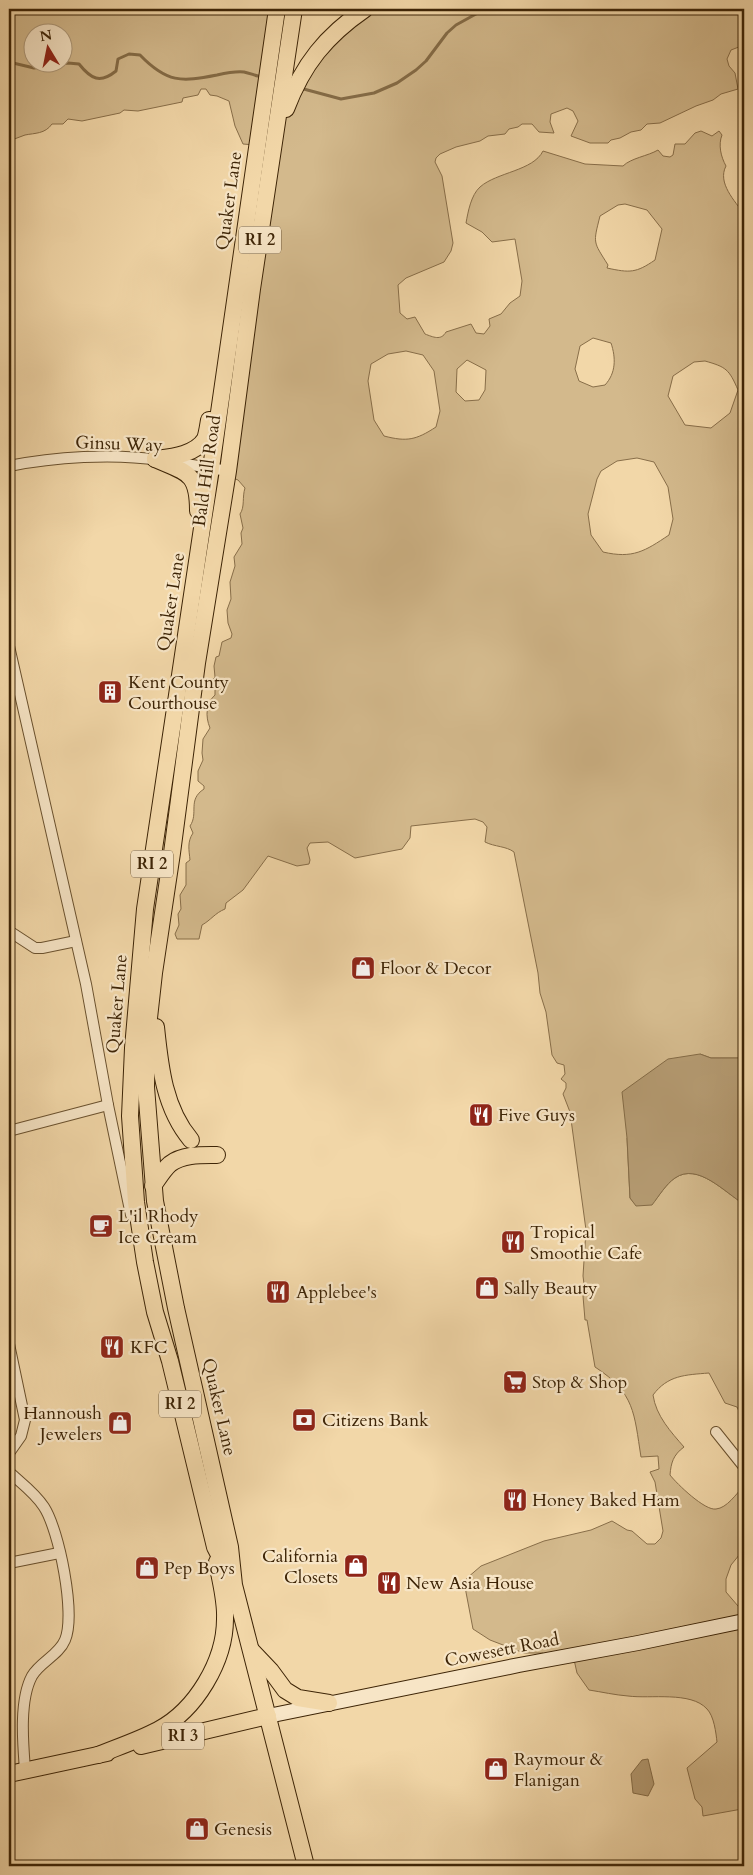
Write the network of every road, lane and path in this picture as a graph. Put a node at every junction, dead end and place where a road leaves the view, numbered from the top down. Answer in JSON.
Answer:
{"nodes":[{"id":1,"x":277,"y":9,"type":"edge"},
{"id":2,"x":294,"y":9,"type":"edge"},
{"id":3,"x":365,"y":9,"type":"edge"},
{"id":4,"x":273,"y":156,"type":"junction"},
{"id":5,"x":231,"y":330,"type":"junction"},
{"id":6,"x":155,"y":460,"type":"junction"},
{"id":7,"x":9,"y":466,"type":"edge"},
{"id":8,"x":211,"y":468,"type":"junction"},
{"id":9,"x":228,"y":471,"type":"junction"},
{"id":10,"x":198,"y":557,"type":"junction"},
{"id":11,"x":9,"y":646,"type":"edge"},
{"id":12,"x":9,"y":931,"type":"edge"},
{"id":13,"x":76,"y":941,"type":"junction"},
{"id":14,"x":152,"y":991,"type":"junction"},
{"id":15,"x":108,"y":1105,"type":"junction"},
{"id":16,"x":148,"y":1118,"type":"joint"},
{"id":17,"x":9,"y":1131,"type":"edge"},
{"id":18,"x":191,"y":1140,"type":"dead end"},
{"id":19,"x":217,"y":1155,"type":"dead end"},
{"id":20,"x":153,"y":1186,"type":"junction"},
{"id":21,"x":145,"y":1262,"type":"junction"},
{"id":22,"x":176,"y":1308,"type":"junction"},
{"id":23,"x":155,"y":1312,"type":"junction"},
{"id":24,"x":9,"y":1344,"type":"edge"},
{"id":25,"x":716,"y":1432,"type":"dead end"},
{"id":26,"x":9,"y":1453,"type":"edge"},
{"id":27,"x":744,"y":1467,"type":"edge"},
{"id":28,"x":9,"y":1472,"type":"edge"},
{"id":29,"x":215,"y":1547,"type":"junction"},
{"id":30,"x":59,"y":1553,"type":"junction"},
{"id":31,"x":9,"y":1563,"type":"edge"},
{"id":32,"x":234,"y":1585,"type":"junction"},
{"id":33,"x":744,"y":1621,"type":"edge"},
{"id":34,"x":250,"y":1649,"type":"junction"},
{"id":35,"x":329,"y":1703,"type":"junction"},
{"id":36,"x":268,"y":1716,"type":"junction"},
{"id":37,"x":98,"y":1755,"type":"junction"},
{"id":38,"x":25,"y":1770,"type":"junction"},
{"id":39,"x":9,"y":1774,"type":"edge"},
{"id":40,"x":306,"y":1866,"type":"edge"}],
"edges":[{"from":1,"to":5,"type":"main road","name":"Quaker Lane","number":"RI 2"},
{"from":2,"to":4,"type":"main road","name":"Bald Hill Road","number":"RI 2"},
{"from":3,"to":4,"type":"main road"},
{"from":4,"to":9,"type":"main road","name":"Bald Hill Road","number":"RI 2"},
{"from":5,"to":6,"type":"main road"},
{"from":5,"to":8,"type":"main road","name":"Quaker Lane","number":"RI 2"},
{"from":6,"to":7,"type":"street","name":"Ginsu Way"},
{"from":6,"to":8,"type":"street","name":"Ginsu Way"},
{"from":6,"to":10,"type":"main road"},
{"from":8,"to":9,"type":"street","name":"Ginsu Way"},
{"from":8,"to":10,"type":"main road","name":"Quaker Lane","number":"RI 2"},
{"from":9,"to":14,"type":"main road","name":"Bald Hill Road","number":"RI 2"},
{"from":10,"to":21,"type":"main road","name":"Quaker Lane","number":"RI 2"},
{"from":11,"to":13,"type":"street","name":"Quaker Lane"},
{"from":12,"to":13,"type":"street"},
{"from":13,"to":15,"type":"street","name":"Quaker Lane"},
{"from":14,"to":16,"type":"main road","name":"Bald Hill Road","number":"RI 2"},
{"from":14,"to":18,"type":"main road"},
{"from":15,"to":17,"type":"street"},
{"from":15,"to":21,"type":"street","name":"Quaker Lane"},
{"from":16,"to":20,"type":"main road","name":"Quaker Lane","number":"RI 2"},
{"from":19,"to":20,"type":"main road"},
{"from":20,"to":22,"type":"main road","name":"Quaker Lane","number":"RI 2"},
{"from":21,"to":23,"type":"main road","name":"Quaker Lane","number":"RI 2"},
{"from":22,"to":23,"type":"main road"},
{"from":22,"to":32,"type":"main road","name":"Quaker Lane","number":"RI 2"},
{"from":23,"to":29,"type":"main road","name":"Quaker Lane","number":"RI 2"},
{"from":24,"to":26,"type":"street"},
{"from":25,"to":27,"type":"street"},
{"from":28,"to":30,"type":"street"},
{"from":29,"to":32,"type":"main road","name":"Quaker Lane","number":"RI 2"},
{"from":29,"to":37,"type":"main road"},
{"from":30,"to":31,"type":"street"},
{"from":30,"to":38,"type":"street"},
{"from":32,"to":34,"type":"main road","name":"Quaker Lane","number":"RI 2"},
{"from":33,"to":35,"type":"main road","name":"Cowesett Road"},
{"from":34,"to":35,"type":"main road"},
{"from":34,"to":36,"type":"main road","name":"Quaker Lane","number":"RI 2"},
{"from":35,"to":36,"type":"main road","name":"Cowesett Road"},
{"from":36,"to":37,"type":"main road","number":"RI 3"},
{"from":36,"to":40,"type":"main road","name":"Quaker Lane","number":"RI 2"},
{"from":37,"to":38,"type":"main road","number":"RI 3"},
{"from":38,"to":39,"type":"main road","number":"RI 3"}]}
